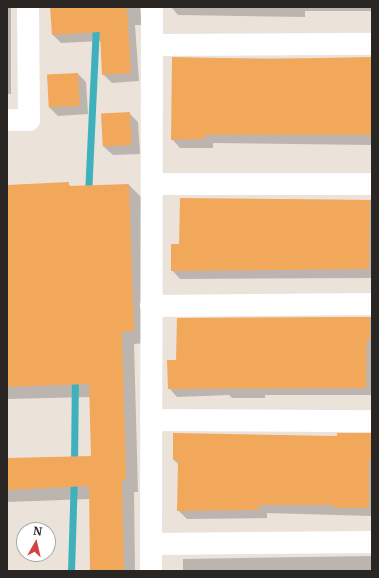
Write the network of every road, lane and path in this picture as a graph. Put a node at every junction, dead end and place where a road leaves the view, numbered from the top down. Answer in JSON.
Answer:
{"nodes":[{"id":1,"x":28,"y":7,"type":"edge"},
{"id":2,"x":152,"y":7,"type":"edge"},
{"id":3,"x":372,"y":44,"type":"edge"},
{"id":4,"x":152,"y":45,"type":"junction"},
{"id":5,"x":7,"y":120,"type":"edge"},
{"id":6,"x":152,"y":184,"type":"junction"},
{"id":7,"x":372,"y":184,"type":"edge"},
{"id":8,"x":372,"y":304,"type":"edge"},
{"id":9,"x":151,"y":306,"type":"junction"},
{"id":10,"x":151,"y":420,"type":"junction"},
{"id":11,"x":372,"y":421,"type":"edge"},
{"id":12,"x":372,"y":542,"type":"edge"},
{"id":13,"x":151,"y":544,"type":"junction"},
{"id":14,"x":151,"y":571,"type":"edge"}],
"edges":[{"from":1,"to":5,"type":"street"},
{"from":2,"to":4,"type":"street"},
{"from":3,"to":4,"type":"street"},
{"from":4,"to":6,"type":"street"},
{"from":6,"to":7,"type":"street"},
{"from":6,"to":9,"type":"street"},
{"from":8,"to":9,"type":"street"},
{"from":9,"to":10,"type":"street"},
{"from":10,"to":11,"type":"street"},
{"from":10,"to":13,"type":"street"},
{"from":12,"to":13,"type":"street"},
{"from":13,"to":14,"type":"street"}]}
